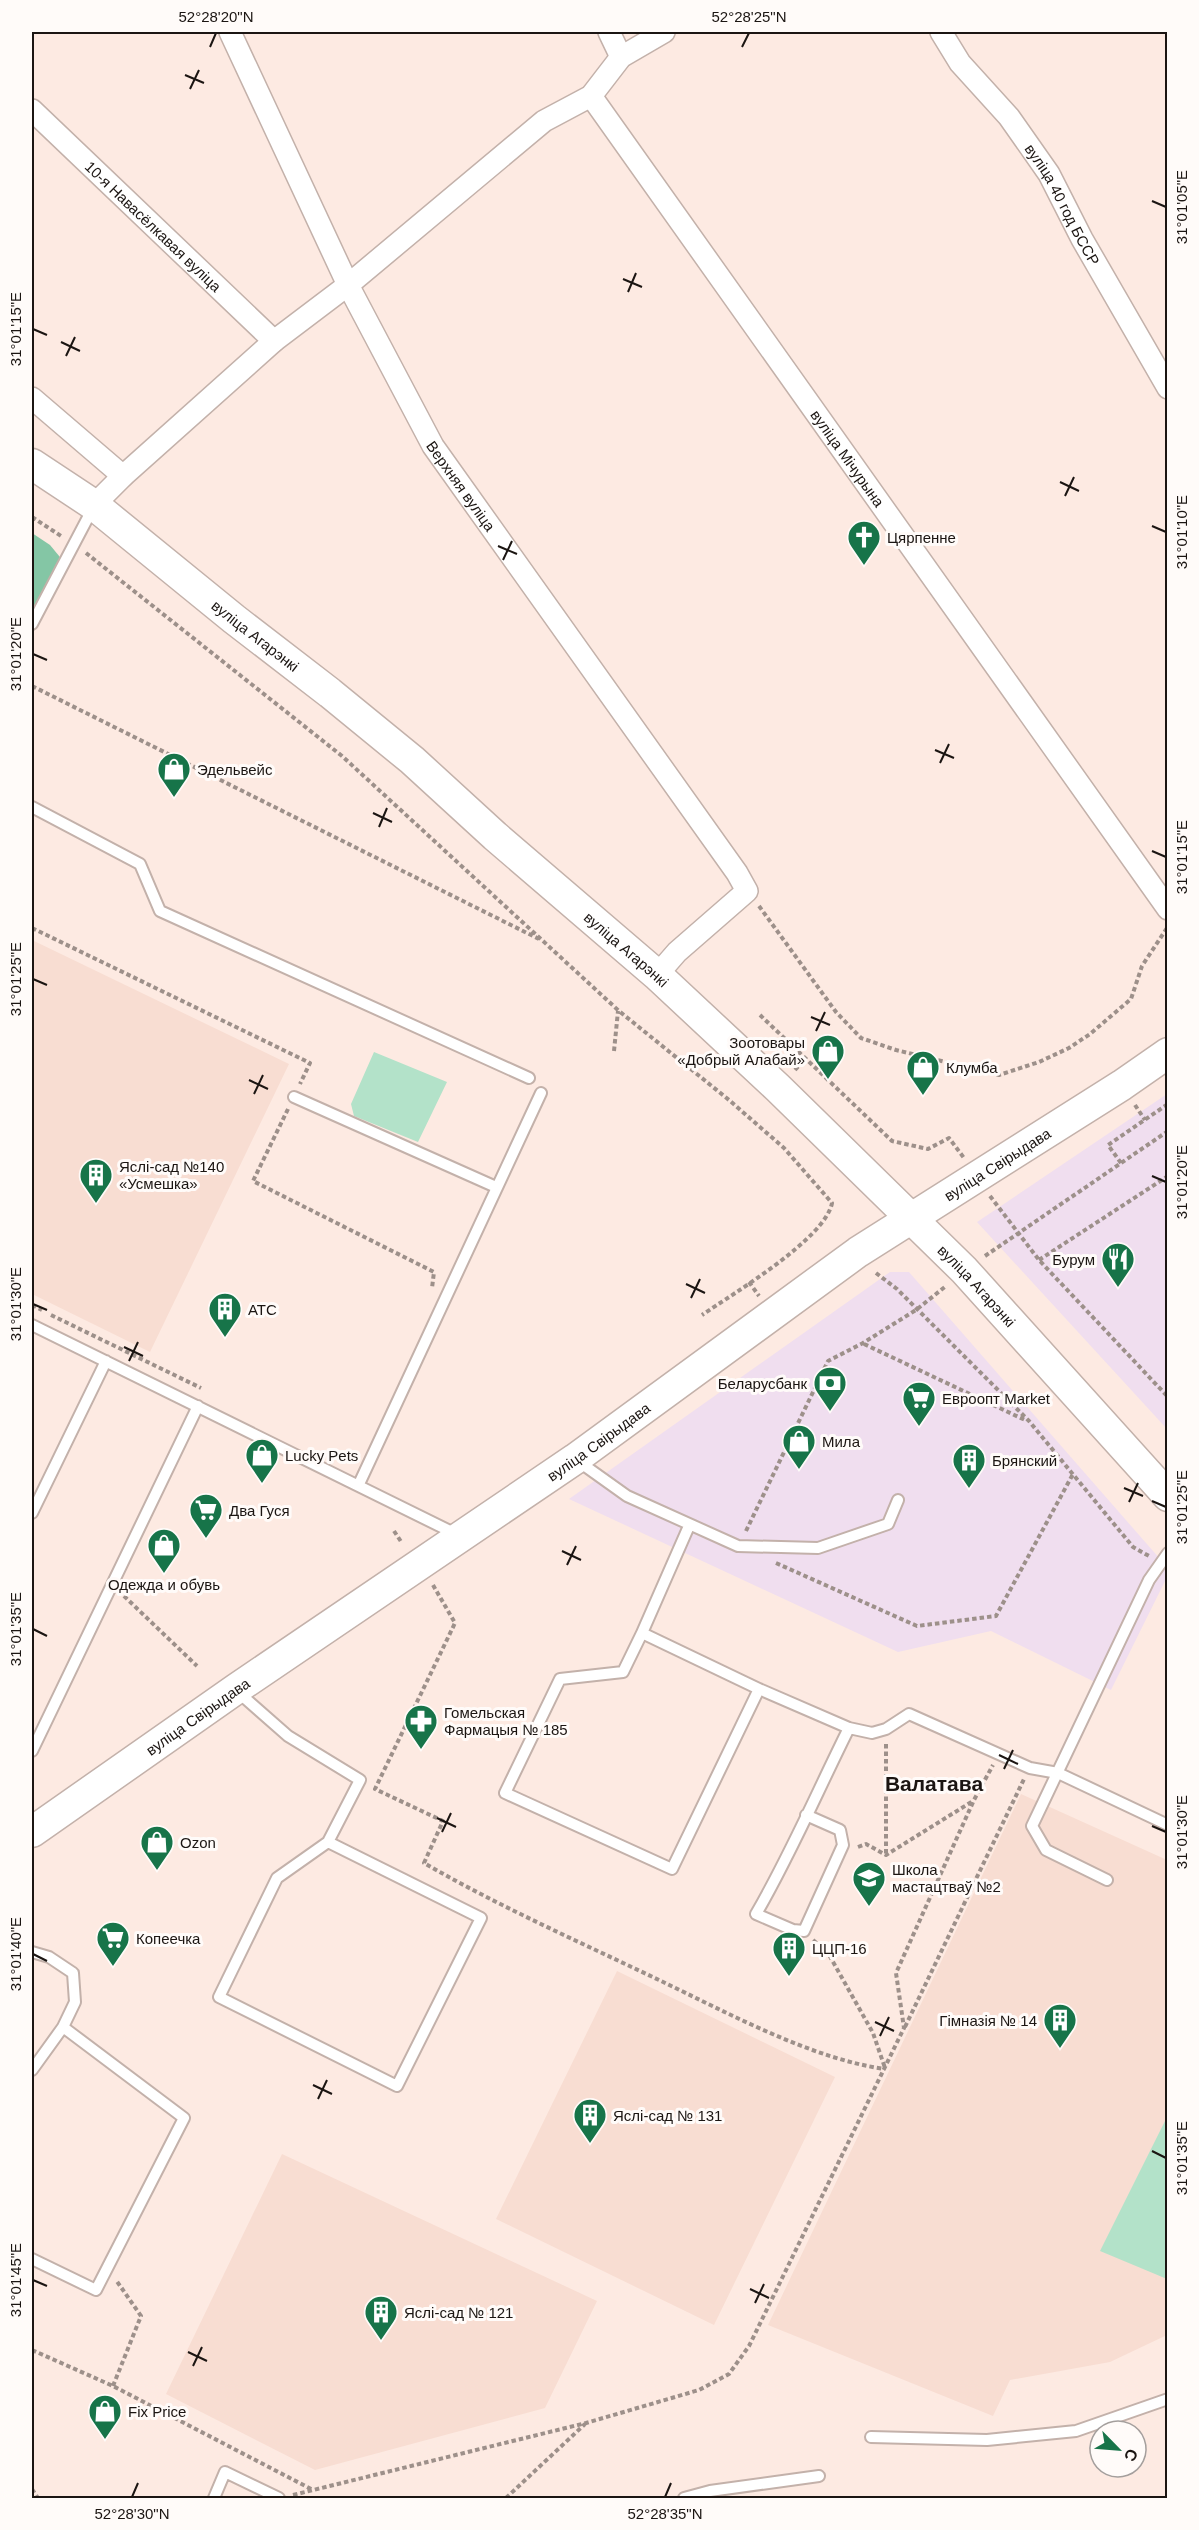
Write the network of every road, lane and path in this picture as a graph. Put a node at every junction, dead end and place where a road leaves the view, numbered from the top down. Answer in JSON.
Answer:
{"nodes":[{"id":1,"x":230,"y":32,"type":"edge"},
{"id":2,"x":609,"y":32,"type":"edge"},
{"id":3,"x":664,"y":32,"type":"edge"},
{"id":4,"x":941,"y":32,"type":"edge"},
{"id":5,"x":621,"y":57,"type":"junction"},
{"id":6,"x":591,"y":96,"type":"junction"},
{"id":7,"x":32,"y":110,"type":"edge"},
{"id":8,"x":348,"y":285,"type":"junction"},
{"id":9,"x":274,"y":341,"type":"junction"},
{"id":10,"x":1167,"y":388,"type":"edge"},
{"id":11,"x":32,"y":398,"type":"edge"},
{"id":12,"x":32,"y":464,"type":"edge"},
{"id":13,"x":123,"y":476,"type":"junction"},
{"id":14,"x":94,"y":506,"type":"junction"},
{"id":15,"x":32,"y":517,"type":"edge"},
{"id":16,"x":73,"y":544,"type":"junction"},
{"id":17,"x":32,"y":624,"type":"edge"},
{"id":18,"x":32,"y":686,"type":"edge"},
{"id":19,"x":32,"y":807,"type":"edge"},
{"id":20,"x":747,"y":891,"type":"junction"},
{"id":21,"x":1167,"y":909,"type":"edge"},
{"id":22,"x":32,"y":928,"type":"edge"},
{"id":23,"x":1167,"y":928,"type":"edge"},
{"id":24,"x":545,"y":942,"type":"junction"},
{"id":25,"x":657,"y":975,"type":"junction"},
{"id":26,"x":618,"y":1011,"type":"junction"},
{"id":27,"x":760,"y":1015,"type":"dead end"},
{"id":28,"x":614,"y":1051,"type":"dead end"},
{"id":29,"x":1167,"y":1053,"type":"edge"},
{"id":30,"x":529,"y":1078,"type":"dead end"},
{"id":31,"x":541,"y":1093,"type":"dead end"},
{"id":32,"x":294,"y":1097,"type":"junction"},
{"id":33,"x":1167,"y":1104,"type":"edge"},
{"id":34,"x":1167,"y":1131,"type":"edge"},
{"id":35,"x":1121,"y":1163,"type":"junction"},
{"id":36,"x":976,"y":1175,"type":"junction"},
{"id":37,"x":1167,"y":1176,"type":"edge"},
{"id":38,"x":496,"y":1187,"type":"junction"},
{"id":39,"x":911,"y":1217,"type":"junction"},
{"id":40,"x":1017,"y":1234,"type":"junction"},
{"id":41,"x":1039,"y":1260,"type":"junction"},
{"id":42,"x":964,"y":1270,"type":"junction"},
{"id":43,"x":876,"y":1272,"type":"dead end"},
{"id":44,"x":432,"y":1293,"type":"dead end"},
{"id":45,"x":32,"y":1305,"type":"edge"},
{"id":46,"x":916,"y":1310,"type":"junction"},
{"id":47,"x":702,"y":1315,"type":"dead end"},
{"id":48,"x":32,"y":1325,"type":"edge"},
{"id":49,"x":108,"y":1342,"type":"dead end"},
{"id":50,"x":863,"y":1343,"type":"junction"},
{"id":51,"x":106,"y":1361,"type":"junction"},
{"id":52,"x":1167,"y":1396,"type":"edge"},
{"id":53,"x":198,"y":1406,"type":"junction"},
{"id":54,"x":1029,"y":1421,"type":"junction"},
{"id":55,"x":575,"y":1459,"type":"junction"},
{"id":56,"x":1073,"y":1474,"type":"junction"},
{"id":57,"x":359,"y":1484,"type":"junction"},
{"id":58,"x":1166,"y":1491,"type":"edge"},
{"id":59,"x":898,"y":1500,"type":"dead end"},
{"id":60,"x":32,"y":1513,"type":"edge"},
{"id":61,"x":689,"y":1526,"type":"junction"},
{"id":62,"x":394,"y":1531,"type":"dead end"},
{"id":63,"x":462,"y":1536,"type":"junction"},
{"id":64,"x":402,"y":1543,"type":"dead end"},
{"id":65,"x":738,"y":1546,"type":"junction"},
{"id":66,"x":1164,"y":1557,"type":"edge"},
{"id":67,"x":432,"y":1582,"type":"dead end"},
{"id":68,"x":120,"y":1593,"type":"dead end"},
{"id":69,"x":642,"y":1633,"type":"junction"},
{"id":70,"x":197,"y":1666,"type":"dead end"},
{"id":71,"x":236,"y":1689,"type":"junction"},
{"id":72,"x":759,"y":1689,"type":"junction"},
{"id":73,"x":849,"y":1728,"type":"junction"},
{"id":74,"x":886,"y":1729,"type":"junction"},
{"id":75,"x":32,"y":1751,"type":"edge"},
{"id":76,"x":999,"y":1754,"type":"junction"},
{"id":77,"x":1030,"y":1768,"type":"junction"},
{"id":78,"x":1058,"y":1773,"type":"junction"},
{"id":79,"x":974,"y":1800,"type":"junction"},
{"id":80,"x":806,"y":1815,"type":"junction"},
{"id":81,"x":1167,"y":1825,"type":"edge"},
{"id":82,"x":32,"y":1832,"type":"edge"},
{"id":83,"x":328,"y":1842,"type":"junction"},
{"id":84,"x":855,"y":1849,"type":"dead end"},
{"id":85,"x":886,"y":1855,"type":"junction"},
{"id":86,"x":1107,"y":1880,"type":"dead end"},
{"id":87,"x":815,"y":1930,"type":"dead end"},
{"id":88,"x":32,"y":1952,"type":"edge"},
{"id":89,"x":63,"y":2027,"type":"junction"},
{"id":90,"x":904,"y":2028,"type":"junction"},
{"id":91,"x":885,"y":2069,"type":"junction"},
{"id":92,"x":32,"y":2070,"type":"edge"},
{"id":93,"x":32,"y":2259,"type":"edge"},
{"id":94,"x":107,"y":2268,"type":"junction"},
{"id":95,"x":32,"y":2350,"type":"edge"},
{"id":96,"x":113,"y":2386,"type":"junction"},
{"id":97,"x":1167,"y":2399,"type":"edge"},
{"id":98,"x":586,"y":2423,"type":"junction"},
{"id":99,"x":871,"y":2437,"type":"dead end"},
{"id":100,"x":819,"y":2475,"type":"dead end"},
{"id":101,"x":32,"y":2489,"type":"edge"},
{"id":102,"x":313,"y":2490,"type":"junction"},
{"id":103,"x":279,"y":2498,"type":"edge"},
{"id":104,"x":38,"y":2499,"type":"edge"},
{"id":105,"x":214,"y":2499,"type":"edge"},
{"id":106,"x":506,"y":2499,"type":"edge"},
{"id":107,"x":684,"y":2499,"type":"edge"}],
"edges":[{"from":1,"to":8,"type":"street","name":"Верхняя вуліца"},
{"from":2,"to":5,"type":"street"},
{"from":3,"to":5,"type":"street"},
{"from":4,"to":10,"type":"street","name":"вуліца 40 год БССР"},
{"from":5,"to":6,"type":"street"},
{"from":6,"to":8,"type":"street"},
{"from":6,"to":21,"type":"street","name":"вуліца Мічурына"},
{"from":7,"to":9,"type":"street","name":"10-я Навасёлкавая вуліца"},
{"from":8,"to":9,"type":"street"},
{"from":8,"to":20,"type":"street","name":"Верхняя вуліца"},
{"from":9,"to":13,"type":"street"},
{"from":11,"to":13,"type":"street"},
{"from":12,"to":14,"type":"main road","name":"вуліца Агарэнкі"},
{"from":13,"to":14,"type":"street"},
{"from":14,"to":16,"type":"lane"},
{"from":14,"to":25,"type":"main road","name":"вуліца Агарэнкі"},
{"from":15,"to":16,"type":"path"},
{"from":16,"to":17,"type":"lane"},
{"from":16,"to":24,"type":"path"},
{"from":18,"to":24,"type":"path"},
{"from":19,"to":30,"type":"lane"},
{"from":20,"to":23,"type":"path"},
{"from":20,"to":25,"type":"street"},
{"from":22,"to":32,"type":"path"},
{"from":24,"to":26,"type":"path"},
{"from":25,"to":39,"type":"main road","name":"вуліца Агарэнкі"},
{"from":26,"to":28,"type":"path"},
{"from":26,"to":47,"type":"path"},
{"from":27,"to":36,"type":"path"},
{"from":29,"to":36,"type":"main road","name":"вуліца Свірыдава"},
{"from":31,"to":38,"type":"lane"},
{"from":32,"to":38,"type":"lane"},
{"from":32,"to":44,"type":"path"},
{"from":33,"to":35,"type":"path"},
{"from":34,"to":35,"type":"path"},
{"from":35,"to":40,"type":"path"},
{"from":36,"to":39,"type":"main road","name":"вуліца Свірыдава"},
{"from":36,"to":40,"type":"path"},
{"from":37,"to":41,"type":"path"},
{"from":38,"to":57,"type":"lane"},
{"from":39,"to":42,"type":"main road","name":"вуліца Агарэнкі"},
{"from":39,"to":55,"type":"main road","name":"вуліца Свірыдава"},
{"from":40,"to":41,"type":"path"},
{"from":40,"to":42,"type":"path"},
{"from":41,"to":52,"type":"path"},
{"from":42,"to":46,"type":"path"},
{"from":42,"to":58,"type":"main road","name":"вуліца Агарэнкі"},
{"from":43,"to":46,"type":"path"},
{"from":45,"to":49,"type":"path"},
{"from":46,"to":50,"type":"path"},
{"from":46,"to":54,"type":"path"},
{"from":48,"to":51,"type":"lane"},
{"from":50,"to":54,"type":"path"},
{"from":50,"to":65,"type":"path"},
{"from":51,"to":53,"type":"lane"},
{"from":51,"to":60,"type":"lane"},
{"from":53,"to":57,"type":"lane"},
{"from":53,"to":75,"type":"lane"},
{"from":54,"to":56,"type":"path"},
{"from":55,"to":61,"type":"lane"},
{"from":55,"to":63,"type":"main road","name":"вуліца Свірыдава"},
{"from":56,"to":65,"type":"path"},
{"from":56,"to":66,"type":"path"},
{"from":57,"to":63,"type":"lane"},
{"from":59,"to":65,"type":"lane"},
{"from":61,"to":65,"type":"lane"},
{"from":61,"to":69,"type":"lane"},
{"from":62,"to":64,"type":"path"},
{"from":63,"to":71,"type":"main road","name":"вуліца Свірыдава"},
{"from":66,"to":78,"type":"lane"},
{"from":67,"to":91,"type":"path"},
{"from":68,"to":70,"type":"path"},
{"from":69,"to":72,"type":"lane"},
{"from":69,"to":72,"type":"lane"},
{"from":71,"to":82,"type":"main road","name":"вуліца Свірыдава"},
{"from":71,"to":83,"type":"lane"},
{"from":72,"to":73,"type":"lane"},
{"from":73,"to":74,"type":"lane"},
{"from":73,"to":80,"type":"lane"},
{"from":74,"to":76,"type":"lane"},
{"from":74,"to":85,"type":"path"},
{"from":76,"to":77,"type":"lane"},
{"from":76,"to":79,"type":"path"},
{"from":77,"to":78,"type":"lane"},
{"from":77,"to":90,"type":"path"},
{"from":78,"to":81,"type":"lane"},
{"from":78,"to":86,"type":"lane"},
{"from":79,"to":85,"type":"path"},
{"from":79,"to":90,"type":"path"},
{"from":80,"to":80,"type":"lane"},
{"from":83,"to":83,"type":"lane"},
{"from":84,"to":85,"type":"path"},
{"from":87,"to":91,"type":"path"},
{"from":88,"to":89,"type":"lane"},
{"from":89,"to":92,"type":"lane"},
{"from":89,"to":94,"type":"lane"},
{"from":90,"to":91,"type":"path"},
{"from":91,"to":98,"type":"path"},
{"from":93,"to":94,"type":"lane"},
{"from":94,"to":96,"type":"path"},
{"from":95,"to":96,"type":"path"},
{"from":96,"to":102,"type":"path"},
{"from":97,"to":99,"type":"lane"},
{"from":98,"to":102,"type":"path"},
{"from":98,"to":106,"type":"path"},
{"from":100,"to":107,"type":"lane"},
{"from":101,"to":104,"type":"path"},
{"from":102,"to":103,"type":"path"},
{"from":103,"to":105,"type":"lane"}]}
